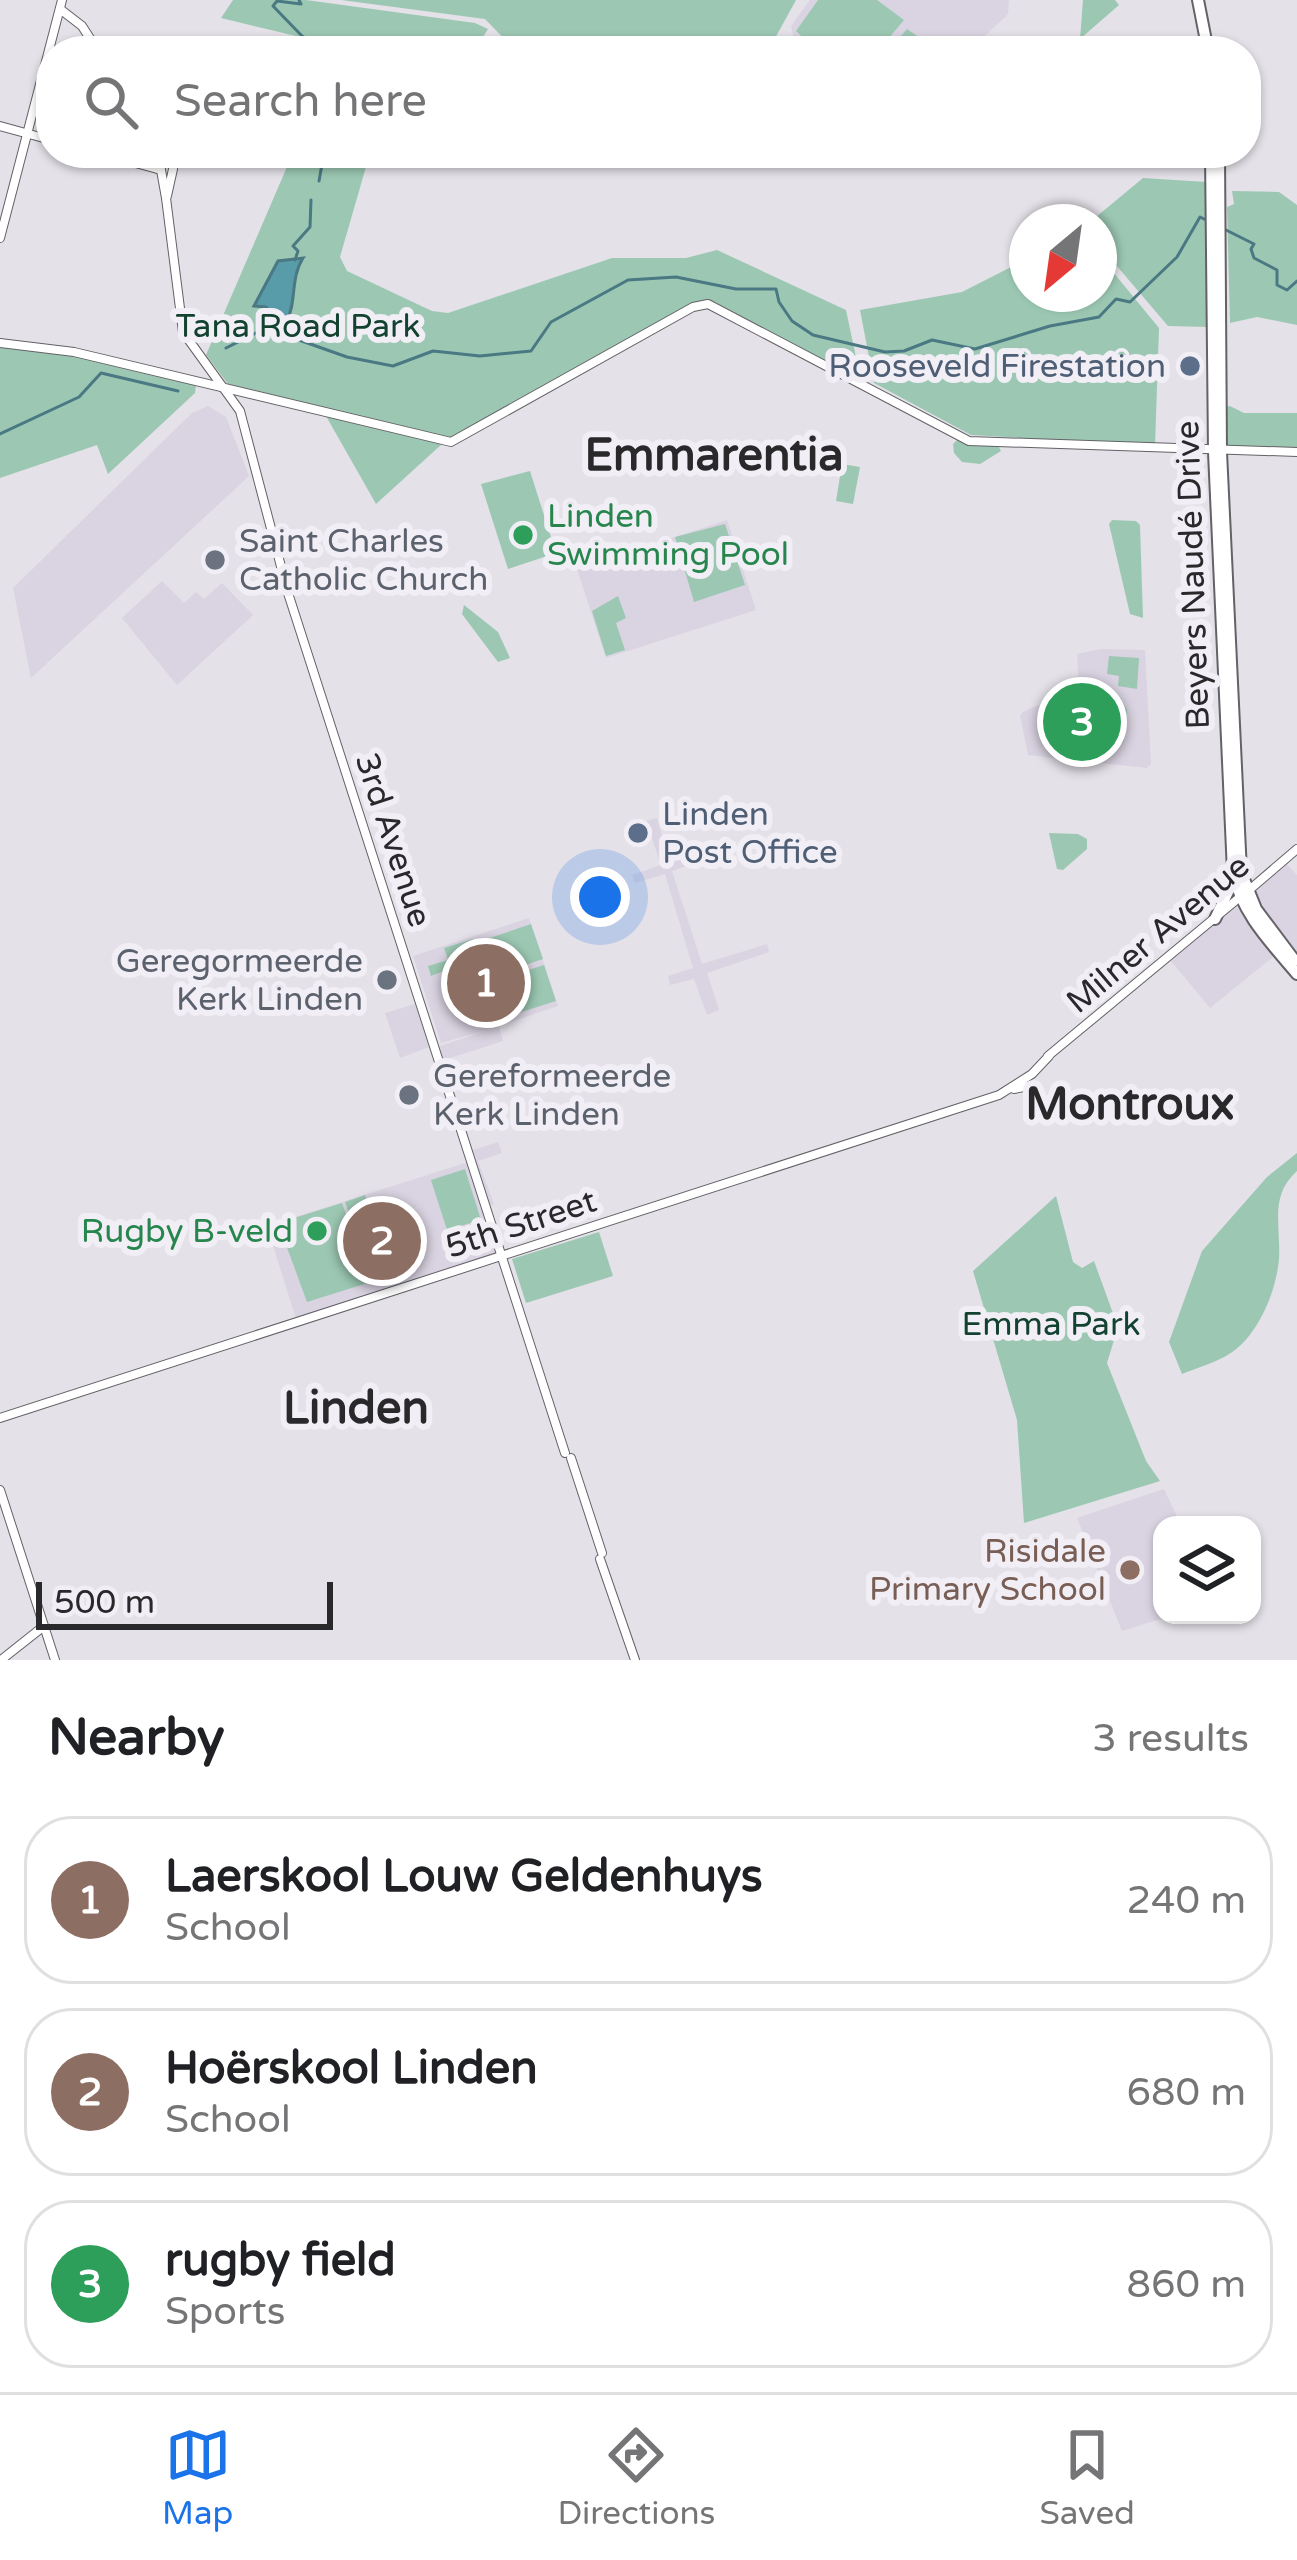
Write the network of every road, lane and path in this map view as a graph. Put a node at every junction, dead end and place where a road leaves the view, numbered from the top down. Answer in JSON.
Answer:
{"nodes":[{"id":1,"x":1195,"y":0,"type":"edge"},
{"id":2,"x":63,"y":3,"type":"edge"},
{"id":3,"x":54,"y":36,"type":"edge"},
{"id":4,"x":88,"y":36,"type":"edge"},
{"id":5,"x":1202,"y":36,"type":"edge"},
{"id":6,"x":36,"y":104,"type":"edge"},
{"id":7,"x":0,"y":126,"type":"edge"},
{"id":8,"x":28,"y":134,"type":"junction"},
{"id":9,"x":36,"y":136,"type":"edge"},
{"id":10,"x":154,"y":168,"type":"edge"},
{"id":11,"x":1215,"y":168,"type":"edge"},
{"id":12,"x":173,"y":169,"type":"dead end"},
{"id":13,"x":161,"y":170,"type":"joint"},
{"id":14,"x":166,"y":198,"type":"junction"},
{"id":15,"x":0,"y":238,"type":"edge"},
{"id":16,"x":1,"y":339,"type":"edge"},
{"id":17,"x":1221,"y":361,"type":"junction"},
{"id":18,"x":213,"y":372,"type":"junction"},
{"id":19,"x":207,"y":384,"type":"junction"},
{"id":20,"x":226,"y":388,"type":"junction"},
{"id":21,"x":253,"y":394,"type":"junction"},
{"id":22,"x":240,"y":411,"type":"junction"},
{"id":23,"x":469,"y":433,"type":"junction"},
{"id":24,"x":468,"y":446,"type":"dead end"},
{"id":25,"x":1218,"y":452,"type":"junction"},
{"id":26,"x":1297,"y":452,"type":"edge"},
{"id":27,"x":1297,"y":849,"type":"edge"},
{"id":28,"x":1238,"y":878,"type":"junction"},
{"id":29,"x":1248,"y":891,"type":"junction"},
{"id":30,"x":1215,"y":919,"type":"junction"},
{"id":31,"x":1297,"y":963,"type":"edge"},
{"id":32,"x":1297,"y":974,"type":"edge"},
{"id":33,"x":1031,"y":1072,"type":"junction"},
{"id":34,"x":1035,"y":1089,"type":"dead end"},
{"id":35,"x":1010,"y":1090,"type":"junction"},
{"id":36,"x":988,"y":1097,"type":"junction"},
{"id":37,"x":503,"y":1255,"type":"junction"},
{"id":38,"x":0,"y":1418,"type":"edge"},
{"id":39,"x":0,"y":1490,"type":"edge"},
{"id":40,"x":44,"y":1626,"type":"junction"},
{"id":41,"x":632,"y":1659,"type":"edge"},
{"id":42,"x":1,"y":1660,"type":"edge"},
{"id":43,"x":56,"y":1660,"type":"edge"}],
"edges":[{"from":1,"to":5,"type":"main road"},
{"from":2,"to":3,"type":"main road"},
{"from":2,"to":4,"type":"main road"},
{"from":6,"to":8,"type":"main road"},
{"from":7,"to":8,"type":"main road"},
{"from":8,"to":9,"type":"main road"},
{"from":8,"to":15,"type":"main road"},
{"from":10,"to":13,"type":"main road"},
{"from":11,"to":17,"type":"main road","name":"Beyers Naudé Drive"},
{"from":12,"to":14,"type":"main road"},
{"from":13,"to":14,"type":"main road","name":"3rd Avenue"},
{"from":14,"to":18,"type":"main road","name":"3rd Avenue"},
{"from":16,"to":19,"type":"main road"},
{"from":17,"to":25,"type":"main road","name":"Beyers Naudé Drive"},
{"from":17,"to":25,"type":"main road","name":"Beyers Naudé Drive"},
{"from":18,"to":19,"type":"main road"},
{"from":18,"to":20,"type":"main road","name":"3rd Avenue"},
{"from":18,"to":21,"type":"main road"},
{"from":19,"to":20,"type":"main road"},
{"from":20,"to":21,"type":"main road"},
{"from":20,"to":22,"type":"main road","name":"3rd Avenue"},
{"from":21,"to":22,"type":"main road"},
{"from":21,"to":23,"type":"main road"},
{"from":22,"to":37,"type":"main road","name":"3rd Avenue"},
{"from":23,"to":24,"type":"main road"},
{"from":23,"to":25,"type":"main road"},
{"from":25,"to":26,"type":"main road"},
{"from":25,"to":28,"type":"main road","name":"Beyers Naudé Drive"},
{"from":27,"to":29,"type":"main road","name":"Milner Avenue"},
{"from":28,"to":29,"type":"main road","name":"Beyers Naudé Drive"},
{"from":28,"to":29,"type":"main road"},
{"from":28,"to":30,"type":"main road"},
{"from":29,"to":30,"type":"main road","name":"Milner Avenue"},
{"from":29,"to":31,"type":"main road","name":"Beyers Naudé Drive"},
{"from":29,"to":32,"type":"main road","name":"Beyers Naudé Drive"},
{"from":30,"to":33,"type":"main road","name":"Milner Avenue"},
{"from":33,"to":35,"type":"main road","name":"5th Street"},
{"from":33,"to":36,"type":"main road","name":"5th Street"},
{"from":34,"to":35,"type":"main road"},
{"from":35,"to":36,"type":"main road","name":"5th Street"},
{"from":36,"to":37,"type":"main road","name":"5th Street"},
{"from":37,"to":38,"type":"main road","name":"5th Street"},
{"from":37,"to":41,"type":"main road","name":"3rd Avenue"},
{"from":39,"to":40,"type":"main road"},
{"from":40,"to":42,"type":"main road"},
{"from":40,"to":43,"type":"main road"}]}
